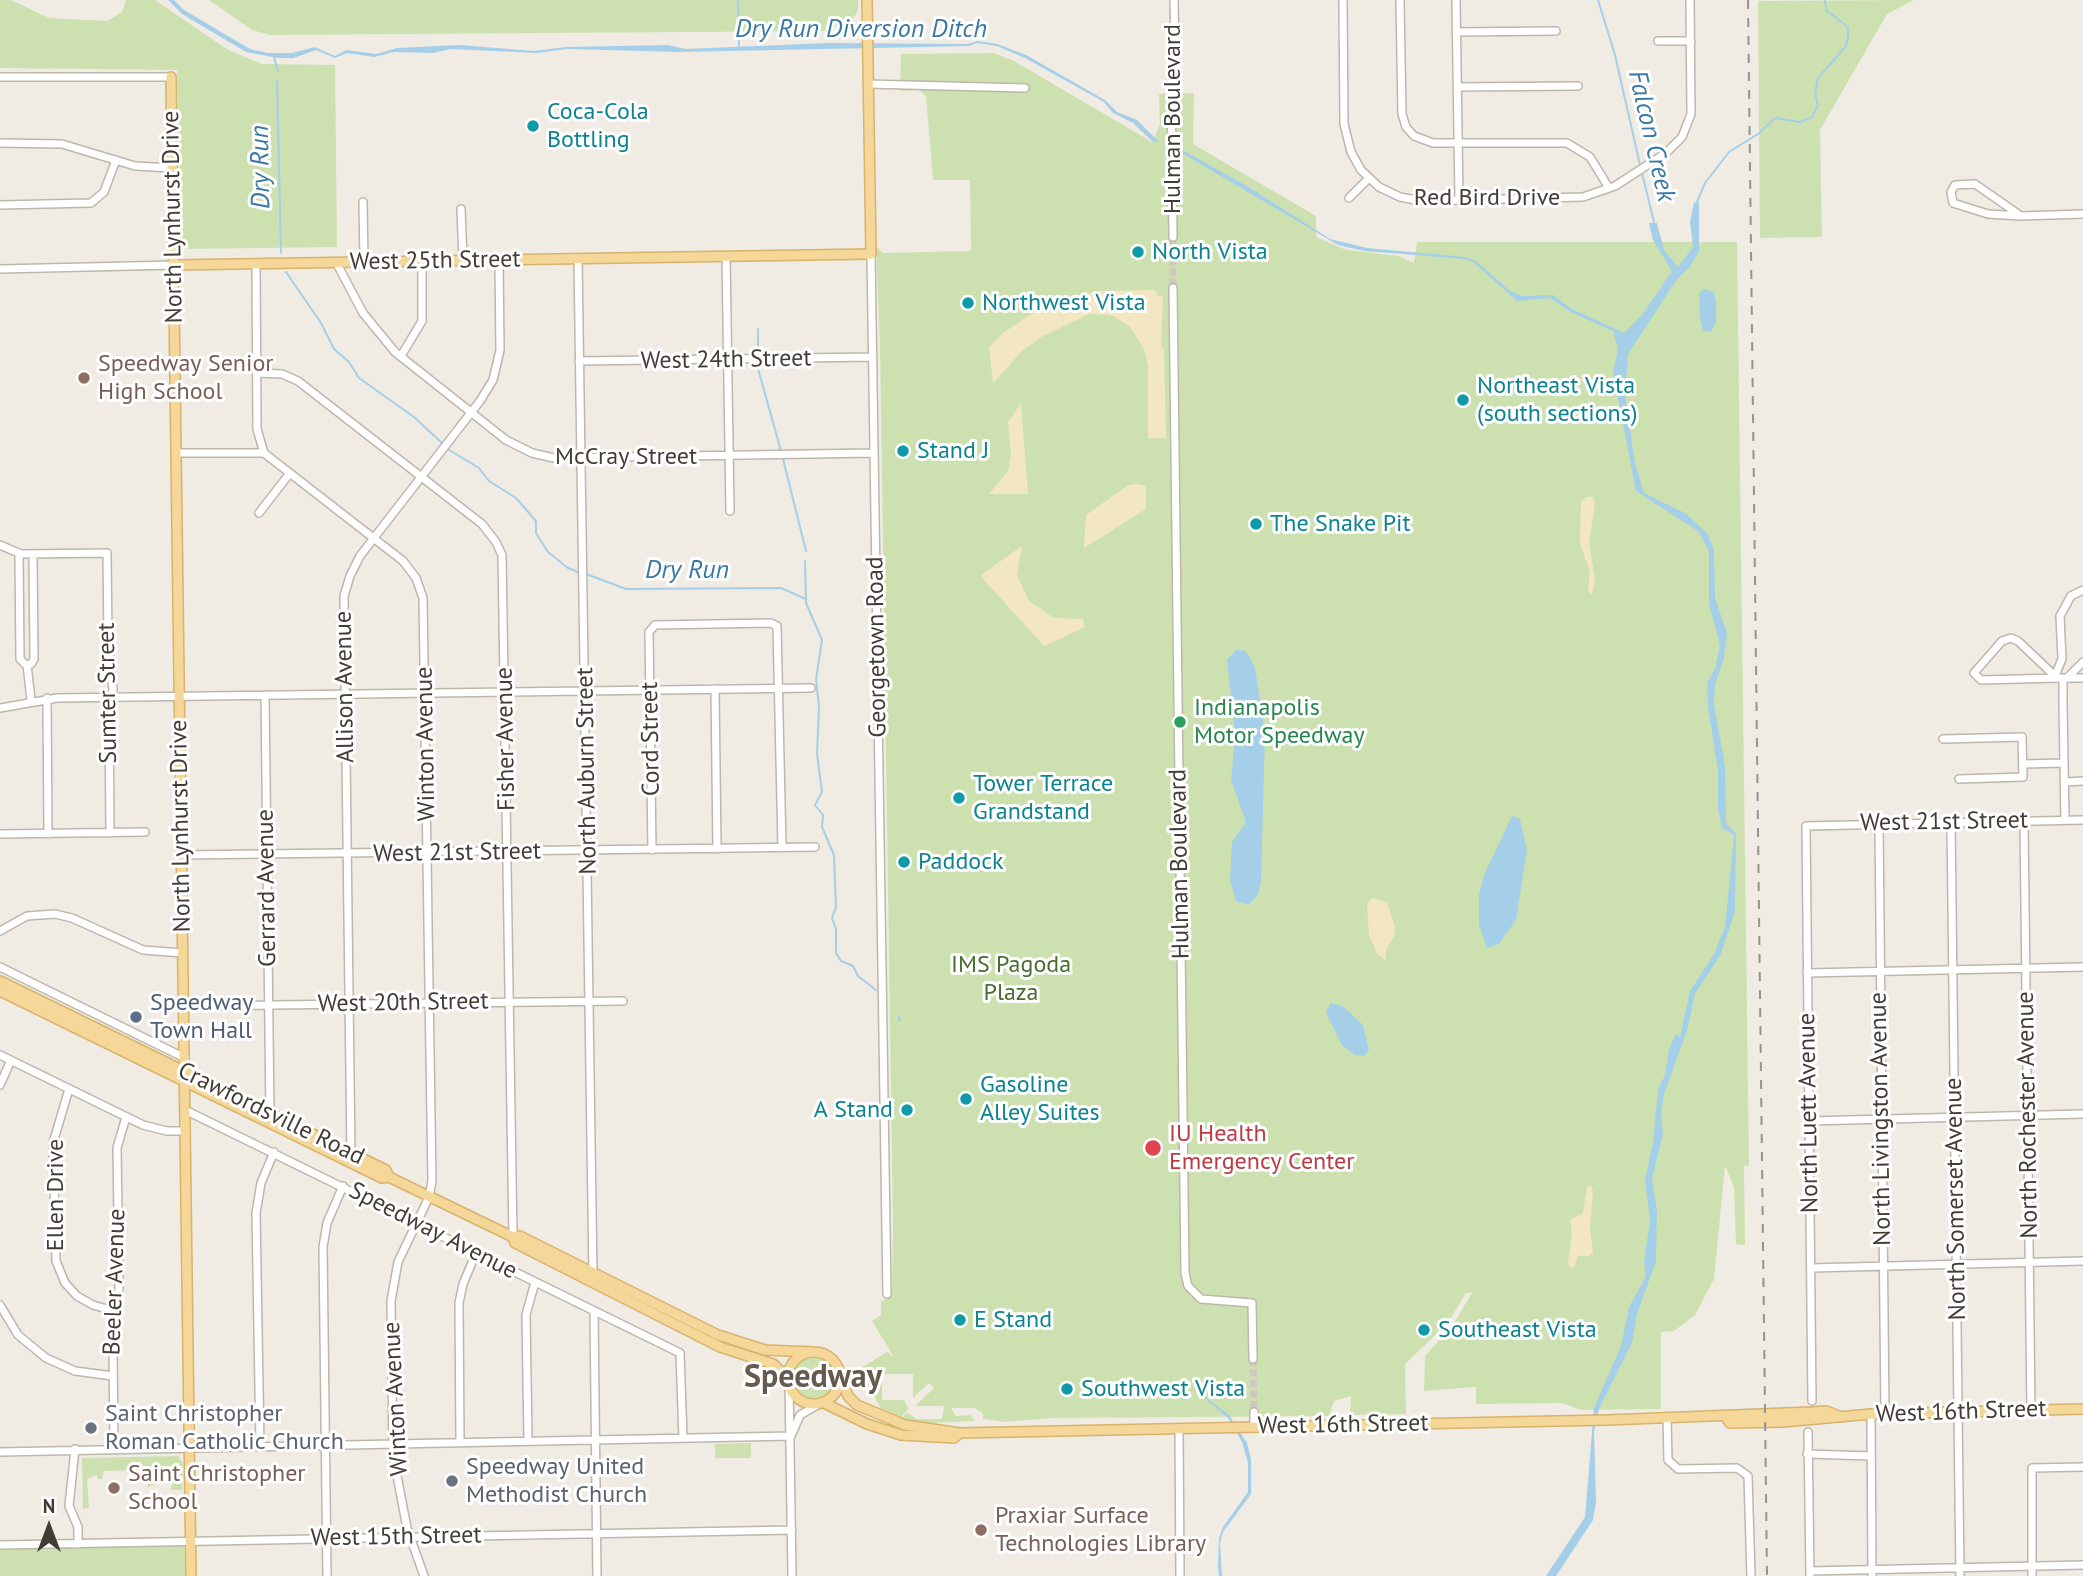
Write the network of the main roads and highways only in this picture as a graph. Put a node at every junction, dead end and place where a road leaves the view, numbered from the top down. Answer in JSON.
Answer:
{"nodes":[{"id":1,"x":867,"y":0,"type":"edge"},
{"id":2,"x":171,"y":77,"type":"road end"},
{"id":3,"x":871,"y":254,"type":"joint"},
{"id":4,"x":174,"y":265,"type":"junction"},
{"id":5,"x":0,"y":981,"type":"edge"},
{"id":6,"x":0,"y":991,"type":"edge"},
{"id":7,"x":185,"y":1077,"type":"junction"},
{"id":8,"x":593,"y":1278,"type":"junction"},
{"id":9,"x":814,"y":1352,"type":"junction"},
{"id":10,"x":839,"y":1370,"type":"junction"},
{"id":11,"x":789,"y":1381,"type":"junction"},
{"id":12,"x":821,"y":1403,"type":"junction"},
{"id":13,"x":2083,"y":1409,"type":"edge"},
{"id":14,"x":960,"y":1433,"type":"junction"},
{"id":15,"x":191,"y":1576,"type":"edge"}],
"edges":[{"from":1,"to":3,"type":"main road","name":"Georgetown Road"},
{"from":2,"to":4,"type":"main road","name":"North Lynhurst Drive"},
{"from":3,"to":4,"type":"main road","name":"West 25th Street"},
{"from":4,"to":7,"type":"main road","name":"North Lynhurst Drive"},
{"from":5,"to":7,"type":"main road","name":"Crawfordsville Road"},
{"from":6,"to":7,"type":"main road","name":"Crawfordsville Road"},
{"from":7,"to":8,"type":"main road","name":"Crawfordsville Road"},
{"from":7,"to":15,"type":"main road","name":"North Lynhurst Drive"},
{"from":8,"to":9,"type":"main road","name":"Crawfordsville Road"},
{"from":8,"to":11,"type":"main road","name":"Crawfordsville Road"},
{"from":9,"to":10,"type":"main road"},
{"from":9,"to":11,"type":"main road"},
{"from":10,"to":12,"type":"main road"},
{"from":10,"to":14,"type":"main road","name":"West 16th Street"},
{"from":11,"to":12,"type":"main road"},
{"from":12,"to":14,"type":"main road","name":"West 16th Street"},
{"from":13,"to":14,"type":"main road","name":"West 16th Street"}]}
